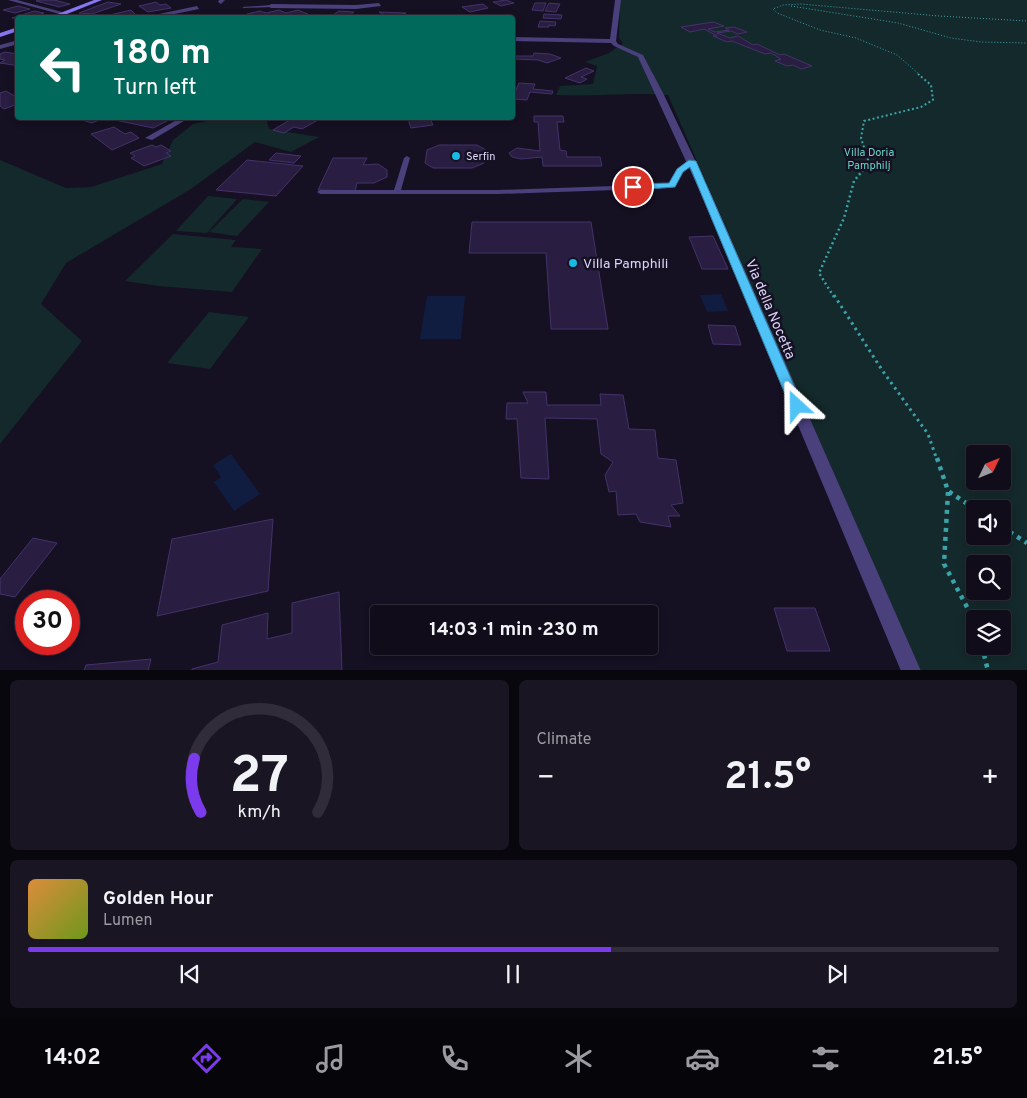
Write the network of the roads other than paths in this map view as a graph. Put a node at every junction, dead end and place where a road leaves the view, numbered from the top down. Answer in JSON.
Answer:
{"nodes":[{"id":1,"x":11,"y":0,"type":"edge"},
{"id":2,"x":99,"y":0,"type":"edge"},
{"id":3,"x":618,"y":0,"type":"edge"},
{"id":4,"x":379,"y":5,"type":"dead end"},
{"id":5,"x":244,"y":6,"type":"dead end"},
{"id":6,"x":271,"y":6,"type":"joint"},
{"id":7,"x":197,"y":8,"type":"dead end"},
{"id":8,"x":63,"y":13,"type":"junction"},
{"id":9,"x":58,"y":15,"type":"edge"},
{"id":10,"x":159,"y":15,"type":"edge"},
{"id":11,"x":15,"y":30,"type":"edge"},
{"id":12,"x":0,"y":35,"type":"edge"},
{"id":13,"x":515,"y":39,"type":"edge"},
{"id":14,"x":613,"y":41,"type":"junction"},
{"id":15,"x":15,"y":43,"type":"edge"},
{"id":16,"x":1,"y":47,"type":"edge"},
{"id":17,"x":15,"y":49,"type":"edge"},
{"id":18,"x":181,"y":120,"type":"edge"},
{"id":19,"x":149,"y":138,"type":"dead end"},
{"id":20,"x":407,"y":158,"type":"dead end"},
{"id":21,"x":692,"y":161,"type":"junction"},
{"id":22,"x":320,"y":192,"type":"dead end"},
{"id":23,"x":397,"y":192,"type":"junction"},
{"id":24,"x":912,"y":670,"type":"edge"}],
"edges":[{"from":1,"to":8,"type":"street"},
{"from":2,"to":8,"type":"main road"},
{"from":3,"to":14,"type":"street"},
{"from":4,"to":6,"type":"street"},
{"from":5,"to":6,"type":"lane"},
{"from":7,"to":10,"type":"street"},
{"from":8,"to":9,"type":"main road"},
{"from":11,"to":12,"type":"main road"},
{"from":13,"to":14,"type":"street"},
{"from":14,"to":21,"type":"street","name":"Via della Nocetta"},
{"from":15,"to":16,"type":"street"},
{"from":16,"to":17,"type":"street"},
{"from":18,"to":19,"type":"street"},
{"from":20,"to":23,"type":"lane"},
{"from":21,"to":23,"type":"lane"},
{"from":21,"to":24,"type":"street","name":"Via della Nocetta"},
{"from":22,"to":23,"type":"lane"}]}
